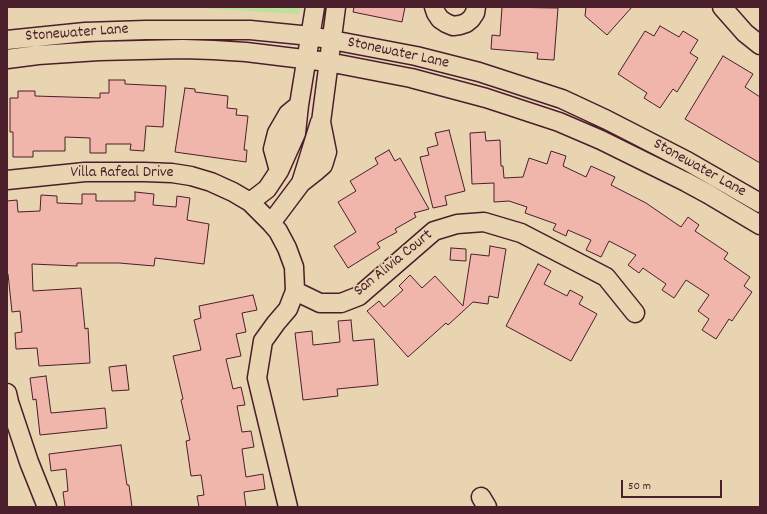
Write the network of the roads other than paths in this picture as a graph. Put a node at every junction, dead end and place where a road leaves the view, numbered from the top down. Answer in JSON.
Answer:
{"nodes":[{"id":1,"x":315,"y":7,"type":"edge"},
{"id":2,"x":336,"y":7,"type":"edge"},
{"id":3,"x":434,"y":7,"type":"edge"},
{"id":4,"x":476,"y":7,"type":"edge"},
{"id":5,"x":722,"y":7,"type":"edge"},
{"id":6,"x":311,"y":36,"type":"junction"},
{"id":7,"x":7,"y":40,"type":"edge"},
{"id":8,"x":331,"y":40,"type":"junction"},
{"id":9,"x":760,"y":45,"type":"edge"},
{"id":10,"x":7,"y":59,"type":"edge"},
{"id":11,"x":306,"y":60,"type":"junction"},
{"id":12,"x":328,"y":62,"type":"junction"},
{"id":13,"x":7,"y":180,"type":"edge"},
{"id":14,"x":250,"y":202,"type":"junction"},
{"id":15,"x":760,"y":203,"type":"edge"},
{"id":16,"x":271,"y":223,"type":"junction"},
{"id":17,"x":760,"y":224,"type":"edge"},
{"id":18,"x":295,"y":291,"type":"junction"},
{"id":19,"x":635,"y":313,"type":"dead end"},
{"id":20,"x":7,"y":393,"type":"edge"},
{"id":21,"x":47,"y":507,"type":"edge"},
{"id":22,"x":288,"y":507,"type":"edge"}],
"edges":[{"from":1,"to":6,"type":"street"},
{"from":2,"to":8,"type":"street"},
{"from":3,"to":4,"type":"street"},
{"from":5,"to":9,"type":"street"},
{"from":6,"to":7,"type":"street","name":"Stonewater Lane"},
{"from":6,"to":8,"type":"street","name":"Stonewater Lane"},
{"from":6,"to":11,"type":"street"},
{"from":8,"to":12,"type":"street"},
{"from":8,"to":15,"type":"street","name":"Stonewater Lane"},
{"from":10,"to":11,"type":"street","name":"Stonewater Lane"},
{"from":11,"to":12,"type":"street","name":"Stonewater Lane"},
{"from":11,"to":14,"type":"street"},
{"from":12,"to":16,"type":"street"},
{"from":12,"to":17,"type":"street","name":"Stonewater Lane"},
{"from":13,"to":14,"type":"street","name":"Villa Rafeal Drive"},
{"from":14,"to":16,"type":"street","name":"Villa Rafeal Drive"},
{"from":16,"to":18,"type":"street","name":"Villa Rafeal Drive"},
{"from":18,"to":19,"type":"street","name":"San Alivia Court"},
{"from":18,"to":22,"type":"street"},
{"from":20,"to":21,"type":"street"}]}
